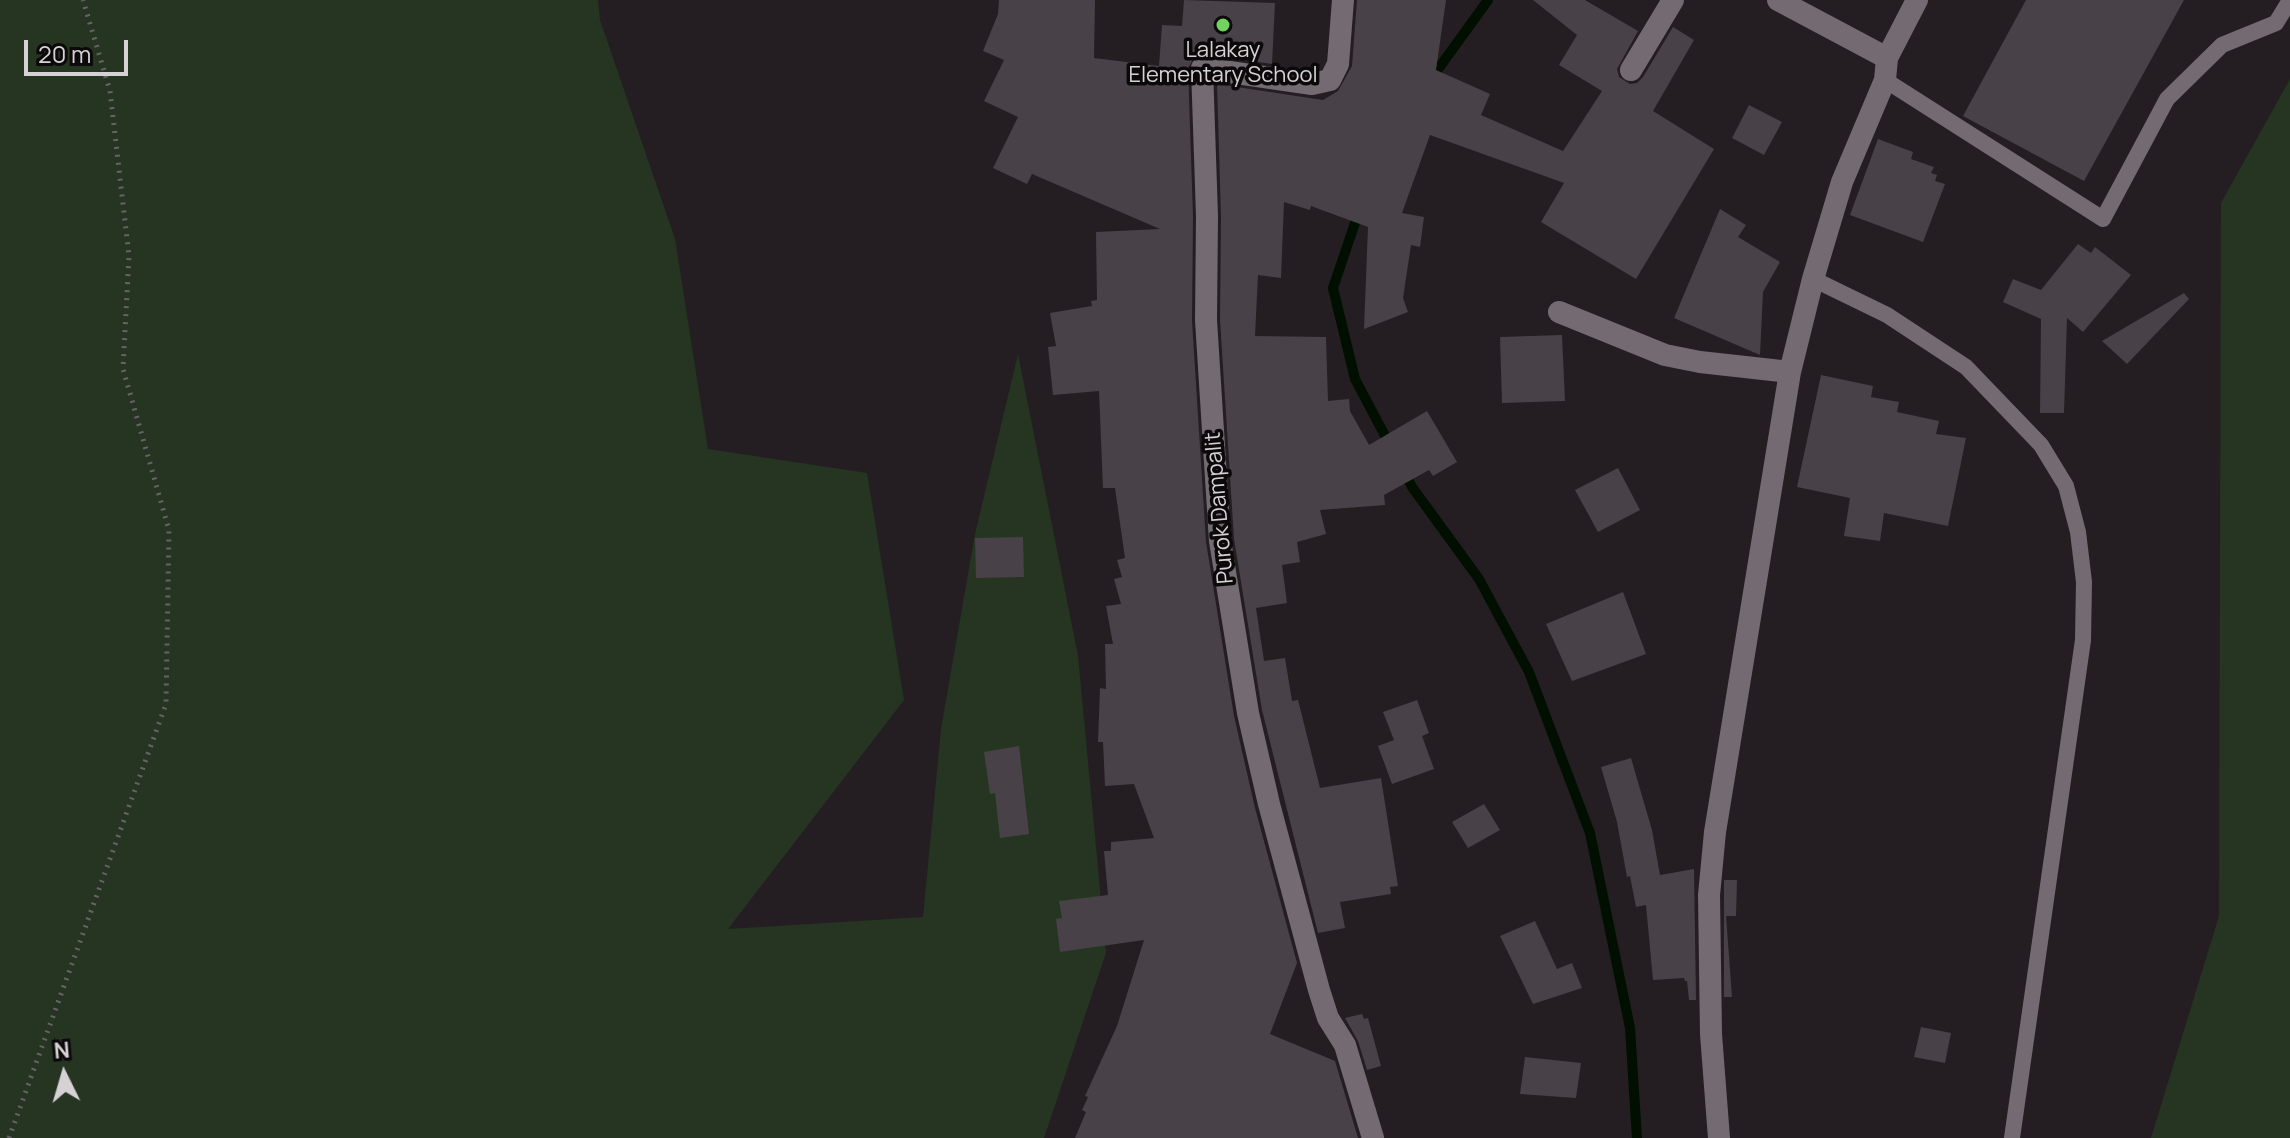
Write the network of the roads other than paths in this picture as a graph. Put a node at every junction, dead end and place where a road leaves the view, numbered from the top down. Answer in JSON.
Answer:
{"nodes":[{"id":1,"x":1343,"y":0,"type":"edge"},
{"id":2,"x":1673,"y":0,"type":"edge"},
{"id":3,"x":1778,"y":0,"type":"edge"},
{"id":4,"x":1917,"y":0,"type":"edge"},
{"id":5,"x":2290,"y":0,"type":"edge"},
{"id":6,"x":1886,"y":69,"type":"junction"},
{"id":7,"x":1631,"y":70,"type":"dead end"},
{"id":8,"x":1813,"y":279,"type":"junction"},
{"id":9,"x":1559,"y":312,"type":"dead end"},
{"id":10,"x":1790,"y":372,"type":"junction"},
{"id":11,"x":1373,"y":1138,"type":"edge"},
{"id":12,"x":1719,"y":1138,"type":"edge"},
{"id":13,"x":2012,"y":1138,"type":"edge"}],
"edges":[{"from":1,"to":11,"type":"street","name":"Purok Dampalit"},
{"from":2,"to":7,"type":"street"},
{"from":3,"to":6,"type":"street"},
{"from":4,"to":6,"type":"street"},
{"from":5,"to":6,"type":"lane"},
{"from":6,"to":8,"type":"street"},
{"from":8,"to":10,"type":"street"},
{"from":8,"to":13,"type":"lane"},
{"from":9,"to":10,"type":"street"},
{"from":10,"to":12,"type":"street"}]}
